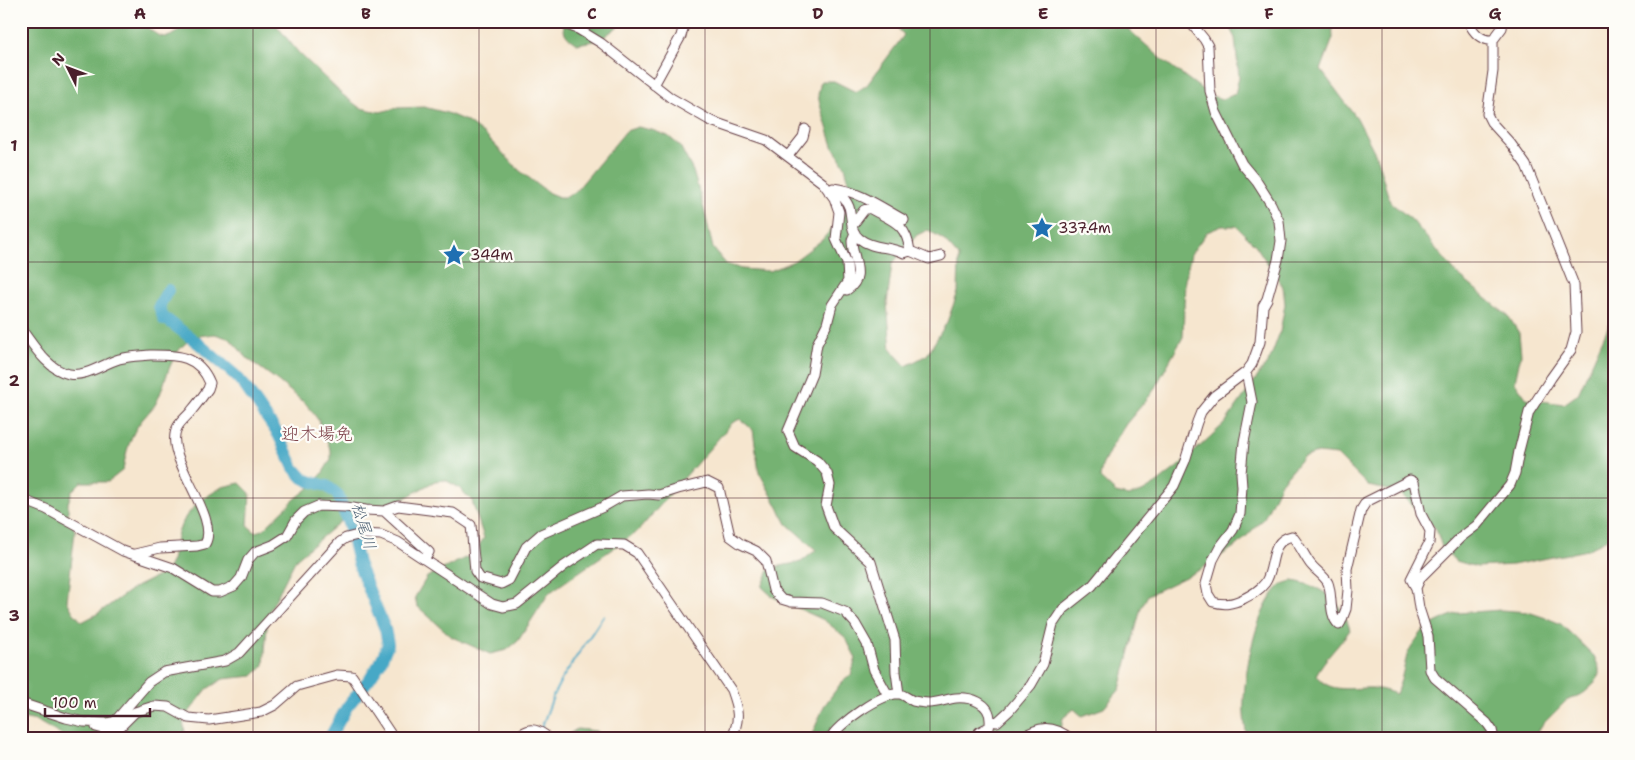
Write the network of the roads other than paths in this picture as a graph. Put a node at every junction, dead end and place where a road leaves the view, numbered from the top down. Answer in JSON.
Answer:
{"nodes":[{"id":1,"x":557,"y":21,"type":"edge"},
{"id":2,"x":685,"y":21,"type":"edge"},
{"id":3,"x":1189,"y":21,"type":"edge"},
{"id":4,"x":1468,"y":21,"type":"edge"},
{"id":5,"x":1480,"y":21,"type":"edge"},
{"id":6,"x":1492,"y":21,"type":"edge"},
{"id":7,"x":1503,"y":21,"type":"edge"},
{"id":8,"x":1493,"y":40,"type":"junction"},
{"id":9,"x":654,"y":85,"type":"junction"},
{"id":10,"x":805,"y":129,"type":"dead end"},
{"id":11,"x":788,"y":156,"type":"junction"},
{"id":12,"x":829,"y":192,"type":"junction"},
{"id":13,"x":904,"y":220,"type":"dead end"},
{"id":14,"x":853,"y":229,"type":"junction"},
{"id":15,"x":910,"y":251,"type":"junction"},
{"id":16,"x":941,"y":256,"type":"dead end"},
{"id":17,"x":837,"y":298,"type":"junction"},
{"id":18,"x":22,"y":330,"type":"edge"},
{"id":19,"x":1246,"y":372,"type":"junction"},
{"id":20,"x":21,"y":499,"type":"edge"},
{"id":21,"x":384,"y":510,"type":"junction"},
{"id":22,"x":135,"y":554,"type":"junction"},
{"id":23,"x":425,"y":559,"type":"junction"},
{"id":24,"x":1416,"y":588,"type":"junction"},
{"id":25,"x":899,"y":694,"type":"junction"},
{"id":26,"x":888,"y":695,"type":"junction"},
{"id":27,"x":21,"y":703,"type":"edge"},
{"id":28,"x":84,"y":722,"type":"junction"},
{"id":29,"x":990,"y":724,"type":"junction"},
{"id":30,"x":394,"y":739,"type":"edge"},
{"id":31,"x":513,"y":739,"type":"edge"},
{"id":32,"x":546,"y":739,"type":"edge"},
{"id":33,"x":731,"y":739,"type":"edge"},
{"id":34,"x":830,"y":739,"type":"edge"},
{"id":35,"x":976,"y":739,"type":"edge"},
{"id":36,"x":985,"y":739,"type":"edge"},
{"id":37,"x":1019,"y":739,"type":"edge"},
{"id":38,"x":1071,"y":739,"type":"edge"},
{"id":39,"x":1494,"y":739,"type":"edge"}],
"edges":[{"from":1,"to":9,"type":"street"},
{"from":2,"to":9,"type":"street"},
{"from":3,"to":19,"type":"street"},
{"from":4,"to":8,"type":"street"},
{"from":5,"to":6,"type":"street"},
{"from":7,"to":8,"type":"street"},
{"from":8,"to":24,"type":"street"},
{"from":9,"to":11,"type":"street"},
{"from":10,"to":11,"type":"street"},
{"from":11,"to":12,"type":"street"},
{"from":12,"to":13,"type":"street"},
{"from":12,"to":14,"type":"street"},
{"from":12,"to":17,"type":"street"},
{"from":14,"to":15,"type":"street"},
{"from":14,"to":15,"type":"street"},
{"from":14,"to":17,"type":"street"},
{"from":15,"to":16,"type":"street"},
{"from":17,"to":25,"type":"street"},
{"from":18,"to":22,"type":"street"},
{"from":19,"to":24,"type":"street"},
{"from":19,"to":29,"type":"street"},
{"from":20,"to":22,"type":"street"},
{"from":21,"to":22,"type":"street"},
{"from":21,"to":23,"type":"street"},
{"from":21,"to":26,"type":"street"},
{"from":23,"to":28,"type":"street"},
{"from":23,"to":33,"type":"street"},
{"from":24,"to":39,"type":"street"},
{"from":25,"to":26,"type":"street"},
{"from":25,"to":29,"type":"street"},
{"from":26,"to":34,"type":"street"},
{"from":27,"to":28,"type":"street"},
{"from":28,"to":30,"type":"street"},
{"from":29,"to":35,"type":"street"},
{"from":29,"to":36,"type":"street"},
{"from":31,"to":32,"type":"street"},
{"from":37,"to":38,"type":"street"}]}
